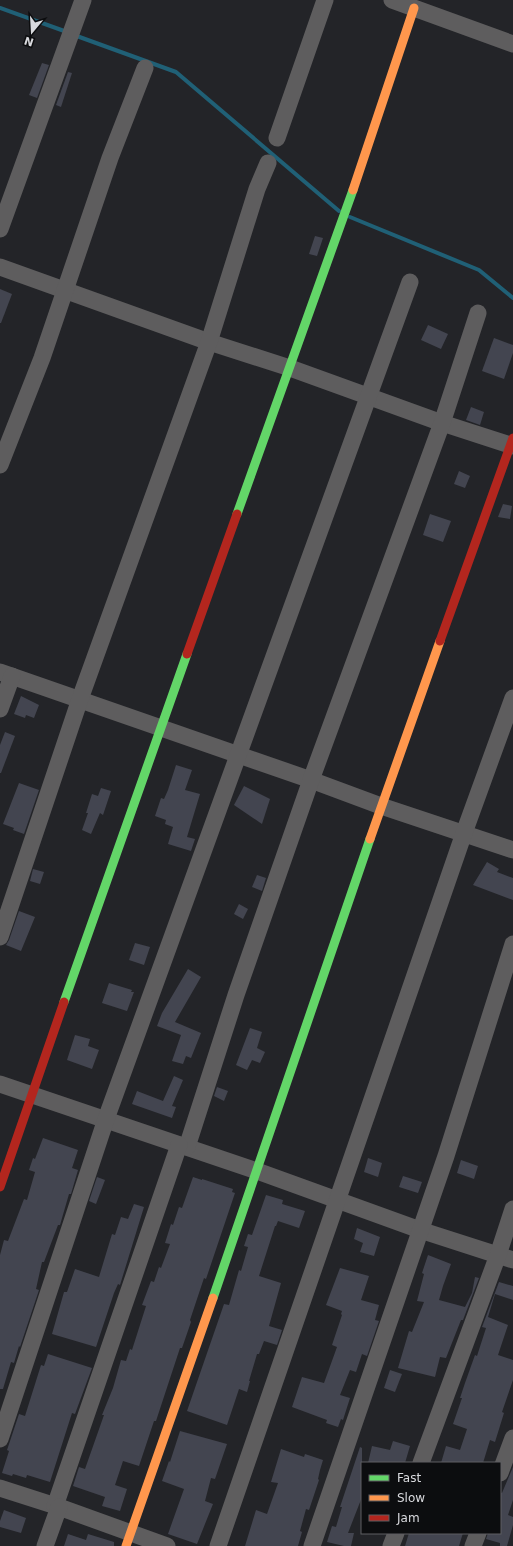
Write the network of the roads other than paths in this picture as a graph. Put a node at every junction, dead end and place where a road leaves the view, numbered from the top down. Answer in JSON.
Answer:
{"nodes":[{"id":1,"x":83,"y":0,"type":"edge"},
{"id":2,"x":325,"y":0,"type":"edge"},
{"id":3,"x":392,"y":0,"type":"edge"},
{"id":4,"x":414,"y":8,"type":"junction"},
{"id":5,"x":513,"y":44,"type":"edge"},
{"id":6,"x":145,"y":68,"type":"dead end"},
{"id":7,"x":277,"y":138,"type":"dead end"},
{"id":8,"x":268,"y":163,"type":"dead end"},
{"id":9,"x":0,"y":229,"type":"edge"},
{"id":10,"x":0,"y":267,"type":"edge"},
{"id":11,"x":410,"y":282,"type":"dead end"},
{"id":12,"x":66,"y":290,"type":"junction"},
{"id":13,"x":478,"y":313,"type":"dead end"},
{"id":14,"x":209,"y":342,"type":"junction"},
{"id":15,"x":290,"y":368,"type":"junction"},
{"id":16,"x":368,"y":396,"type":"junction"},
{"id":17,"x":442,"y":423,"type":"junction"},
{"id":18,"x":512,"y":443,"type":"edge"},
{"id":19,"x":0,"y":465,"type":"edge"},
{"id":20,"x":6,"y":674,"type":"edge"},
{"id":21,"x":513,"y":698,"type":"edge"},
{"id":22,"x":80,"y":699,"type":"junction"},
{"id":23,"x":0,"y":709,"type":"edge"},
{"id":24,"x":160,"y":727,"type":"junction"},
{"id":25,"x":239,"y":755,"type":"junction"},
{"id":26,"x":311,"y":780,"type":"junction"},
{"id":27,"x":381,"y":806,"type":"junction"},
{"id":28,"x":464,"y":833,"type":"junction"},
{"id":29,"x":513,"y":850,"type":"edge"},
{"id":30,"x":0,"y":938,"type":"edge"},
{"id":31,"x":513,"y":944,"type":"edge"},
{"id":32,"x":0,"y":1084,"type":"edge"},
{"id":33,"x":31,"y":1095,"type":"junction"},
{"id":34,"x":106,"y":1119,"type":"junction"},
{"id":35,"x":183,"y":1146,"type":"junction"},
{"id":36,"x":257,"y":1171,"type":"junction"},
{"id":37,"x":0,"y":1187,"type":"edge"},
{"id":38,"x":338,"y":1199,"type":"junction"},
{"id":39,"x":513,"y":1209,"type":"edge"},
{"id":40,"x":420,"y":1230,"type":"junction"},
{"id":41,"x":506,"y":1257,"type":"edge"},
{"id":42,"x":513,"y":1438,"type":"edge"},
{"id":43,"x":0,"y":1439,"type":"edge"},
{"id":44,"x":421,"y":1462,"type":"edge"},
{"id":45,"x":501,"y":1470,"type":"edge"},
{"id":46,"x":0,"y":1488,"type":"edge"},
{"id":47,"x":57,"y":1506,"type":"junction"},
{"id":48,"x":396,"y":1534,"type":"edge"},
{"id":49,"x":478,"y":1534,"type":"edge"},
{"id":50,"x":128,"y":1540,"type":"edge"},
{"id":51,"x":45,"y":1546,"type":"edge"},
{"id":52,"x":167,"y":1546,"type":"edge"},
{"id":53,"x":218,"y":1546,"type":"edge"},
{"id":54,"x":312,"y":1546,"type":"edge"},
{"id":55,"x":392,"y":1546,"type":"edge"},
{"id":56,"x":473,"y":1546,"type":"edge"}],
"edges":[{"from":1,"to":9,"type":"street"},
{"from":2,"to":7,"type":"street"},
{"from":3,"to":4,"type":"street"},
{"from":4,"to":5,"type":"street"},
{"from":4,"to":15,"type":"street"},
{"from":6,"to":12,"type":"street"},
{"from":8,"to":14,"type":"street"},
{"from":10,"to":12,"type":"street"},
{"from":11,"to":16,"type":"street"},
{"from":12,"to":14,"type":"street"},
{"from":12,"to":19,"type":"street"},
{"from":13,"to":17,"type":"street"},
{"from":14,"to":15,"type":"street"},
{"from":14,"to":22,"type":"street"},
{"from":15,"to":16,"type":"street"},
{"from":15,"to":24,"type":"street"},
{"from":16,"to":17,"type":"street"},
{"from":16,"to":25,"type":"street"},
{"from":17,"to":18,"type":"street"},
{"from":17,"to":26,"type":"street"},
{"from":18,"to":27,"type":"street"},
{"from":20,"to":22,"type":"street"},
{"from":20,"to":23,"type":"street"},
{"from":21,"to":28,"type":"street"},
{"from":22,"to":24,"type":"street"},
{"from":22,"to":30,"type":"street"},
{"from":24,"to":25,"type":"street"},
{"from":24,"to":33,"type":"street"},
{"from":25,"to":26,"type":"street"},
{"from":25,"to":34,"type":"street"},
{"from":26,"to":27,"type":"street"},
{"from":26,"to":35,"type":"street"},
{"from":27,"to":28,"type":"street"},
{"from":27,"to":36,"type":"street"},
{"from":28,"to":29,"type":"street"},
{"from":28,"to":38,"type":"street"},
{"from":31,"to":40,"type":"street"},
{"from":32,"to":33,"type":"street"},
{"from":33,"to":34,"type":"street"},
{"from":33,"to":37,"type":"street"},
{"from":34,"to":35,"type":"street"},
{"from":34,"to":43,"type":"street"},
{"from":35,"to":36,"type":"street"},
{"from":35,"to":47,"type":"street"},
{"from":36,"to":38,"type":"street"},
{"from":36,"to":50,"type":"street"},
{"from":38,"to":40,"type":"street"},
{"from":38,"to":53,"type":"street"},
{"from":39,"to":41,"type":"street"},
{"from":40,"to":41,"type":"street"},
{"from":40,"to":54,"type":"street"},
{"from":41,"to":44,"type":"street"},
{"from":42,"to":45,"type":"street"},
{"from":46,"to":47,"type":"street"},
{"from":47,"to":50,"type":"street"},
{"from":47,"to":51,"type":"street"},
{"from":48,"to":55,"type":"street"},
{"from":49,"to":56,"type":"street"},
{"from":50,"to":52,"type":"street"}]}
